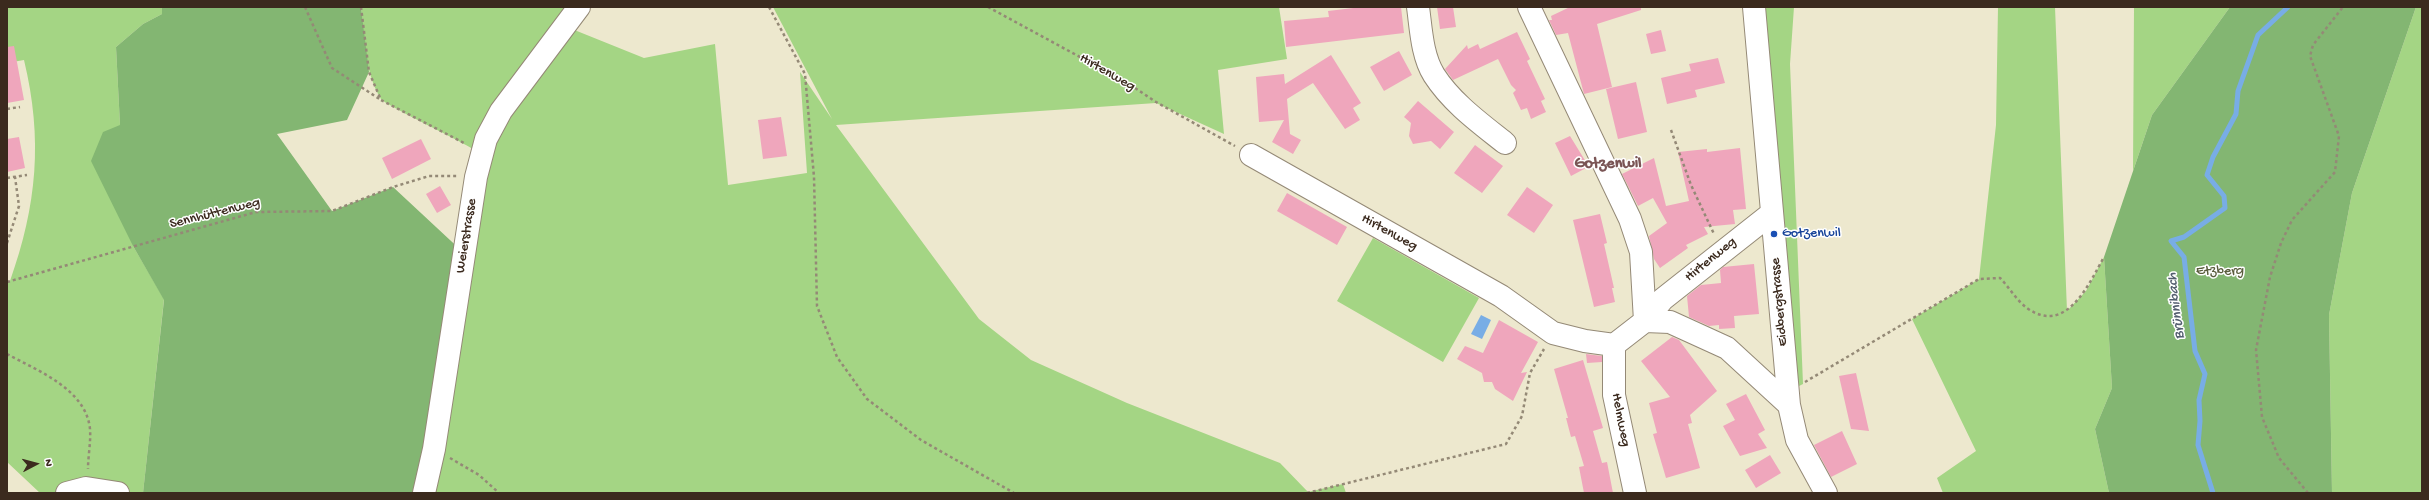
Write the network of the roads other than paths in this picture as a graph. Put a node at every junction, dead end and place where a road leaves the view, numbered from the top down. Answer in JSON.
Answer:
{"nodes":[{"id":1,"x":579,"y":7,"type":"edge"},
{"id":2,"x":1418,"y":7,"type":"edge"},
{"id":3,"x":1529,"y":7,"type":"edge"},
{"id":4,"x":1754,"y":7,"type":"edge"},
{"id":5,"x":1505,"y":143,"type":"dead end"},
{"id":6,"x":1251,"y":155,"type":"road end"},
{"id":7,"x":1772,"y":213,"type":"junction"},
{"id":8,"x":1645,"y":321,"type":"junction"},
{"id":9,"x":1614,"y":345,"type":"junction"},
{"id":10,"x":1788,"y":399,"type":"junction"},
{"id":11,"x":77,"y":490,"type":"edge"},
{"id":12,"x":118,"y":493,"type":"edge"},
{"id":13,"x":424,"y":493,"type":"edge"},
{"id":14,"x":1635,"y":493,"type":"edge"},
{"id":15,"x":1826,"y":493,"type":"edge"}],
"edges":[{"from":1,"to":13,"type":"street","name":"Weierstrasse"},
{"from":2,"to":5,"type":"street"},
{"from":3,"to":8,"type":"street"},
{"from":4,"to":7,"type":"street","name":"Eidbergstrasse"},
{"from":6,"to":9,"type":"street","name":"Hirtenweg"},
{"from":7,"to":8,"type":"street","name":"Hirtenweg"},
{"from":7,"to":10,"type":"street","name":"Eidbergstrasse"},
{"from":8,"to":9,"type":"street","name":"Hirtenweg"},
{"from":8,"to":10,"type":"street"},
{"from":9,"to":14,"type":"street","name":"Helmweg"},
{"from":10,"to":15,"type":"street","name":"Eidbergstrasse"},
{"from":11,"to":12,"type":"street"}]}
